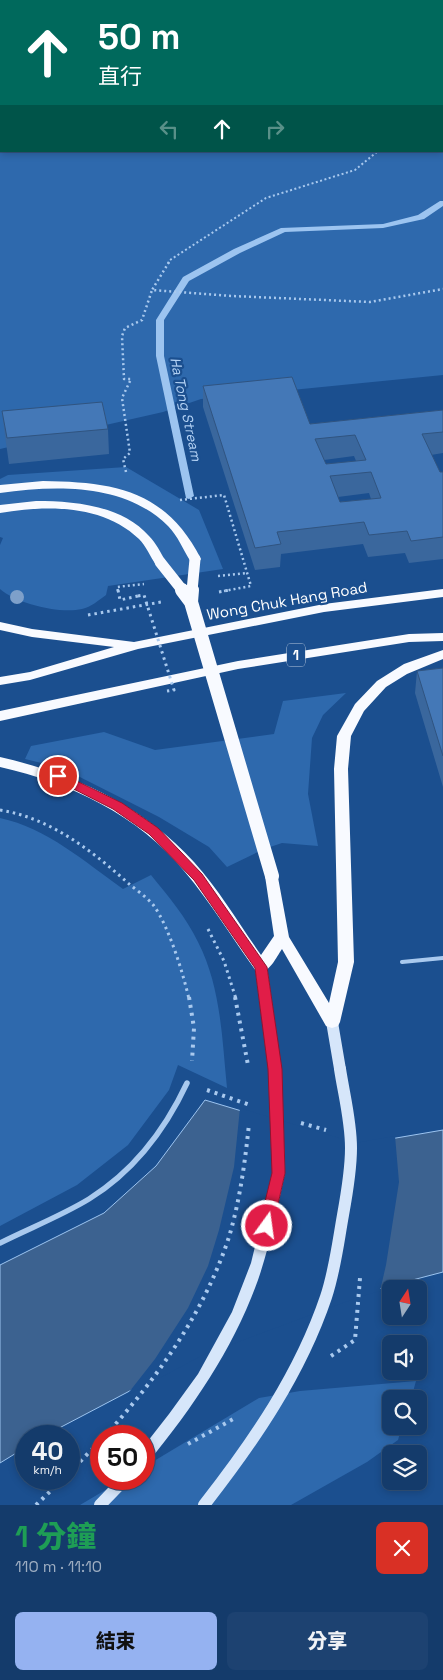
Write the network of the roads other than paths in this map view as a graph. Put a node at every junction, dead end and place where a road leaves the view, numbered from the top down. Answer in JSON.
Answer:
{"nodes":[{"id":1,"x":0,"y":489,"type":"edge"},
{"id":2,"x":0,"y":509,"type":"edge"},
{"id":3,"x":443,"y":593,"type":"edge"},
{"id":4,"x":191,"y":602,"type":"junction"},
{"id":5,"x":0,"y":626,"type":"edge"},
{"id":6,"x":443,"y":636,"type":"edge"},
{"id":7,"x":137,"y":645,"type":"junction"},
{"id":8,"x":443,"y":654,"type":"edge"},
{"id":9,"x":0,"y":681,"type":"edge"},
{"id":10,"x":0,"y":716,"type":"edge"},
{"id":11,"x":0,"y":762,"type":"edge"},
{"id":12,"x":282,"y":937,"type":"junction"},
{"id":13,"x":443,"y":958,"type":"edge"},
{"id":14,"x":402,"y":962,"type":"dead end"},
{"id":15,"x":261,"y":967,"type":"junction"},
{"id":16,"x":332,"y":1022,"type":"junction"},
{"id":17,"x":187,"y":1083,"type":"road end"},
{"id":18,"x":0,"y":1243,"type":"edge"},
{"id":19,"x":155,"y":1441,"type":"edge"},
{"id":20,"x":114,"y":1490,"type":"edge"},
{"id":21,"x":100,"y":1505,"type":"edge"},
{"id":22,"x":204,"y":1505,"type":"edge"}],
"edges":[{"from":1,"to":4,"type":"highway","bridge":true},
{"from":2,"to":4,"type":"highway","bridge":true},
{"from":3,"to":7,"type":"highway","name":"Wong Chuk Hang Road"},
{"from":4,"to":12,"type":"highway","bridge":true},
{"from":5,"to":7,"type":"highway"},
{"from":6,"to":10,"type":"highway","number":"1"},
{"from":7,"to":9,"type":"highway"},
{"from":8,"to":16,"type":"highway"},
{"from":11,"to":15,"type":"highway"},
{"from":12,"to":15,"type":"highway"},
{"from":12,"to":16,"type":"highway"},
{"from":13,"to":14,"type":"lane"},
{"from":15,"to":19,"type":"main road","bridge":true},
{"from":16,"to":22,"type":"main road","bridge":true},
{"from":17,"to":18,"type":"street"},
{"from":20,"to":21,"type":"main road","bridge":true}]}
